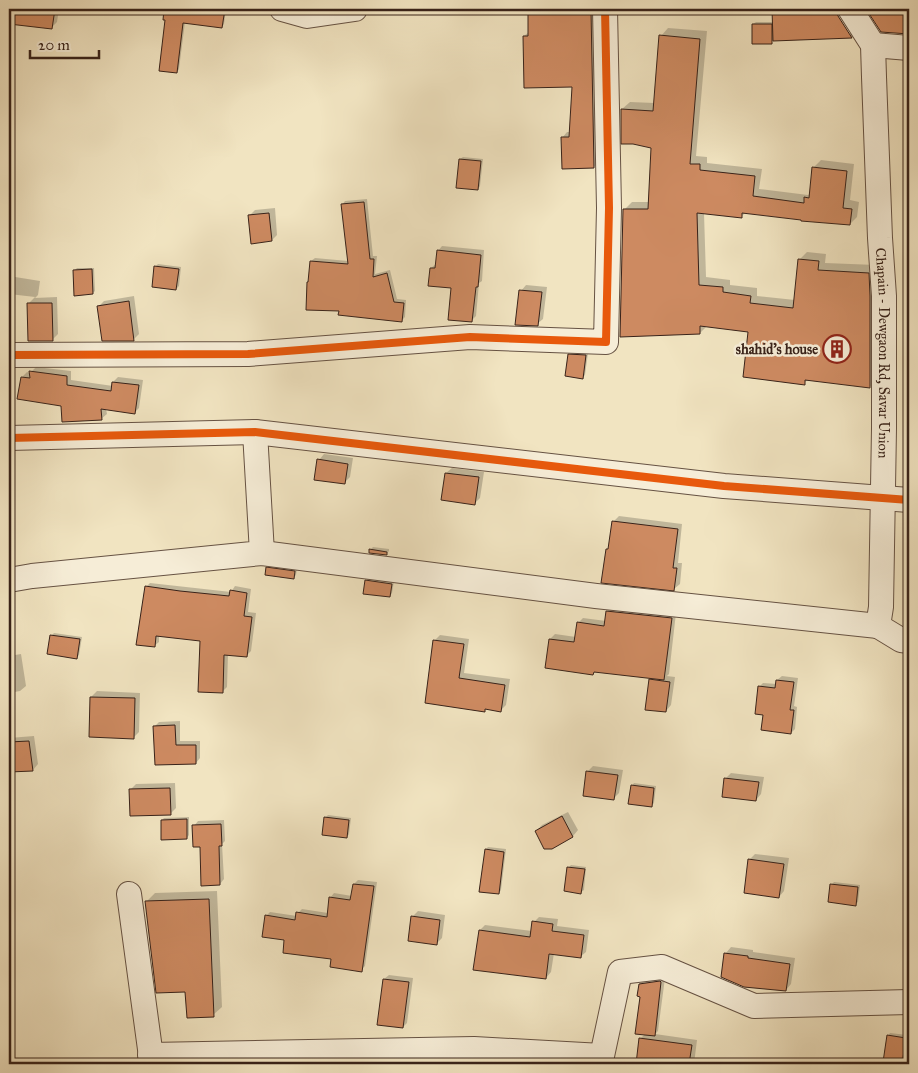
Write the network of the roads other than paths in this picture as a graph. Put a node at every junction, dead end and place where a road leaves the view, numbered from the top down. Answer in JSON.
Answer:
{"nodes":[{"id":1,"x":282,"y":9,"type":"edge"},
{"id":2,"x":355,"y":9,"type":"edge"},
{"id":3,"x":604,"y":9,"type":"edge"},
{"id":4,"x":850,"y":9,"type":"edge"},
{"id":5,"x":872,"y":45,"type":"junction"},
{"id":6,"x":909,"y":48,"type":"edge"},
{"id":7,"x":9,"y":355,"type":"edge"},
{"id":8,"x":255,"y":432,"type":"junction"},
{"id":9,"x":9,"y":438,"type":"edge"},
{"id":10,"x":883,"y":498,"type":"junction"},
{"id":11,"x":909,"y":500,"type":"edge"},
{"id":12,"x":262,"y":553,"type":"junction"},
{"id":13,"x":9,"y":580,"type":"edge"},
{"id":14,"x":878,"y":626,"type":"junction"},
{"id":15,"x":909,"y":641,"type":"edge"},
{"id":16,"x":128,"y":894,"type":"dead end"},
{"id":17,"x":909,"y":1002,"type":"edge"},
{"id":18,"x":151,"y":1060,"type":"edge"}],
"edges":[{"from":1,"to":2,"type":"street"},
{"from":3,"to":7,"type":"street"},
{"from":4,"to":5,"type":"street"},
{"from":5,"to":6,"type":"street"},
{"from":5,"to":10,"type":"street","name":"Chapain - Dewgaon Rd, Savar Union"},
{"from":8,"to":9,"type":"street"},
{"from":8,"to":10,"type":"street"},
{"from":8,"to":12,"type":"street"},
{"from":10,"to":11,"type":"street"},
{"from":10,"to":14,"type":"street","name":"Chapain - Dewgaon Rd, Savar Union"},
{"from":12,"to":13,"type":"street"},
{"from":12,"to":14,"type":"street"},
{"from":14,"to":15,"type":"street"},
{"from":16,"to":18,"type":"street"},
{"from":17,"to":18,"type":"street"}]}
